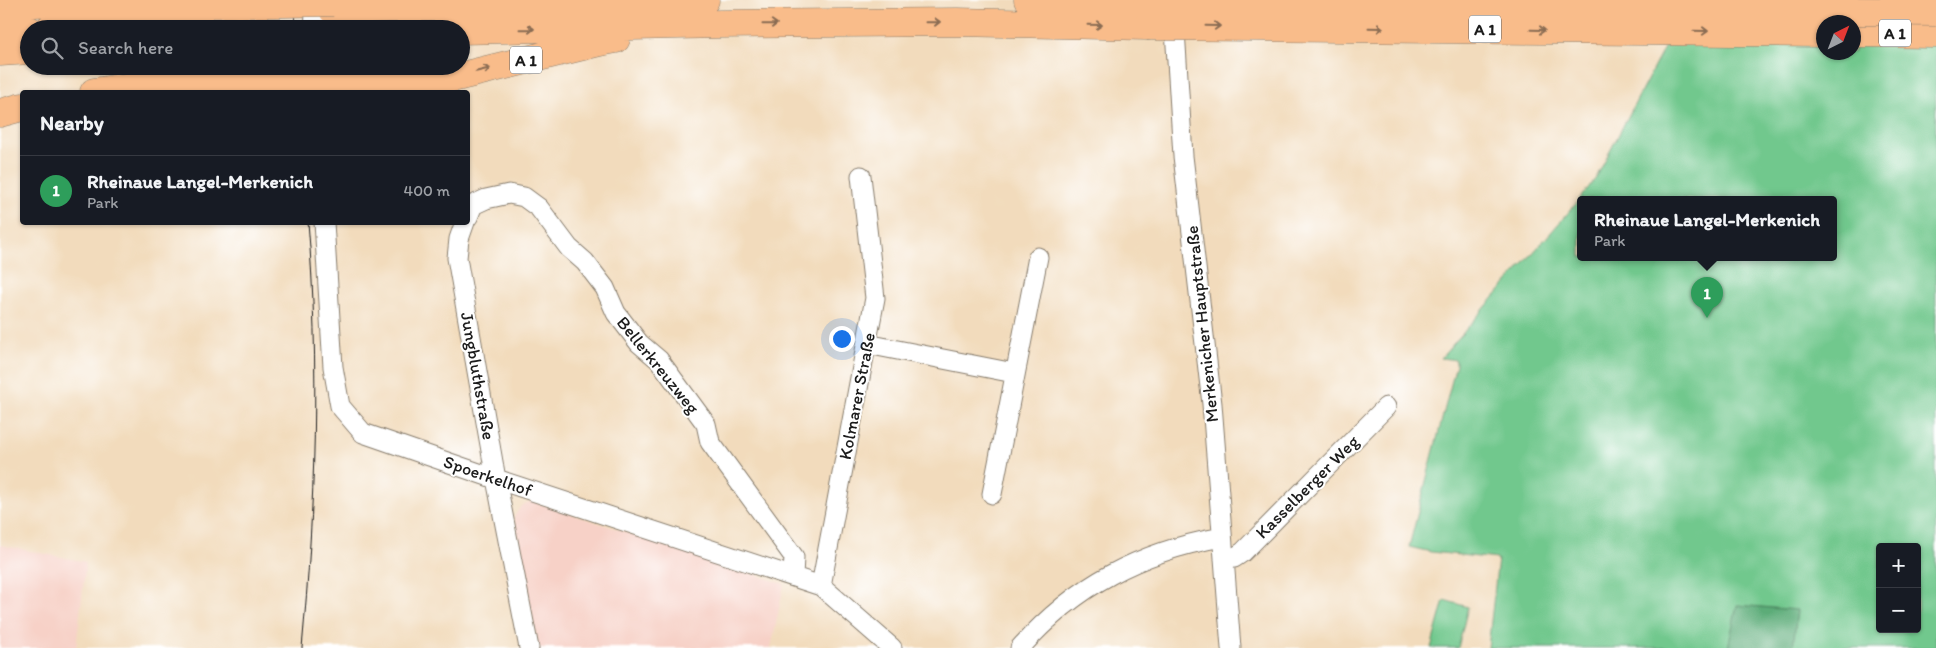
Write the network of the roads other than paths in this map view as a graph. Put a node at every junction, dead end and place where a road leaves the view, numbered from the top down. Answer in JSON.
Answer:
{"nodes":[{"id":1,"x":705,"y":0,"type":"edge"},
{"id":2,"x":1028,"y":0,"type":"edge"},
{"id":3,"x":328,"y":4,"type":"edge"},
{"id":4,"x":0,"y":5,"type":"edge"},
{"id":5,"x":240,"y":10,"type":"junction"},
{"id":6,"x":1156,"y":10,"type":"edge"},
{"id":7,"x":1936,"y":12,"type":"edge"},
{"id":8,"x":171,"y":20,"type":"edge"},
{"id":9,"x":319,"y":20,"type":"edge"},
{"id":10,"x":721,"y":24,"type":"junction"},
{"id":11,"x":20,"y":30,"type":"edge"},
{"id":12,"x":470,"y":30,"type":"edge"},
{"id":13,"x":0,"y":31,"type":"edge"},
{"id":14,"x":1816,"y":33,"type":"edge"},
{"id":15,"x":1861,"y":33,"type":"edge"},
{"id":16,"x":1936,"y":34,"type":"edge"},
{"id":17,"x":20,"y":51,"type":"edge"},
{"id":18,"x":0,"y":52,"type":"edge"},
{"id":19,"x":470,"y":74,"type":"edge"},
{"id":20,"x":465,"y":75,"type":"edge"},
{"id":21,"x":319,"y":79,"type":"edge"},
{"id":22,"x":106,"y":90,"type":"edge"},
{"id":23,"x":20,"y":108,"type":"edge"},
{"id":24,"x":0,"y":113,"type":"edge"},
{"id":25,"x":861,"y":176,"type":"dead end"},
{"id":26,"x":470,"y":212,"type":"edge"},
{"id":27,"x":324,"y":225,"type":"edge"},
{"id":28,"x":464,"y":225,"type":"edge"},
{"id":29,"x":1038,"y":257,"type":"dead end"},
{"id":30,"x":867,"y":344,"type":"junction"},
{"id":31,"x":1014,"y":373,"type":"junction"},
{"id":32,"x":1386,"y":408,"type":"dead end"},
{"id":33,"x":496,"y":479,"type":"junction"},
{"id":34,"x":992,"y":494,"type":"dead end"},
{"id":35,"x":1222,"y":537,"type":"junction"},
{"id":36,"x":1224,"y":559,"type":"junction"},
{"id":37,"x":793,"y":576,"type":"junction"},
{"id":38,"x":821,"y":586,"type":"junction"},
{"id":39,"x":529,"y":648,"type":"edge"},
{"id":40,"x":892,"y":648,"type":"edge"},
{"id":41,"x":1020,"y":648,"type":"edge"},
{"id":42,"x":1231,"y":648,"type":"edge"}],
"edges":[{"from":1,"to":3,"type":"highway"},
{"from":2,"to":6,"type":"highway","number":"A 1"},
{"from":3,"to":5,"type":"highway"},
{"from":3,"to":9,"type":"street"},
{"from":4,"to":5,"type":"highway"},
{"from":5,"to":8,"type":"highway"},
{"from":6,"to":7,"type":"highway","number":"A 1","bridge":true},
{"from":10,"to":6,"type":"highway","number":"A 1","one_way":true},
{"from":6,"to":14,"type":"highway","number":"A 1","one_way":true,"bridge":true},
{"from":6,"to":35,"type":"street","name":"Merkenicher Hauptstraße"},
{"from":12,"to":10,"type":"highway","number":"A 1","one_way":true},
{"from":19,"to":10,"type":"highway","number":"A 1","one_way":true},
{"from":11,"to":13,"type":"highway"},
{"from":15,"to":16,"type":"highway","number":"A 1"},
{"from":17,"to":18,"type":"highway"},
{"from":21,"to":20,"type":"highway","number":"A 1","one_way":true},
{"from":21,"to":22,"type":"highway","number":"A 1","bridge":true},
{"from":23,"to":24,"type":"highway"},
{"from":25,"to":30,"type":"street","name":"Kolmarer Straße"},
{"from":26,"to":37,"type":"street","name":"Bellerkreuzweg"},
{"from":27,"to":33,"type":"street","name":"Spoerkelhof"},
{"from":28,"to":33,"type":"street","name":"Jungbluthstraße"},
{"from":29,"to":31,"type":"street"},
{"from":30,"to":31,"type":"street"},
{"from":30,"to":38,"type":"street","name":"Kolmarer Straße"},
{"from":31,"to":34,"type":"street"},
{"from":32,"to":36,"type":"street","name":"Kasselberger Weg"},
{"from":33,"to":37,"type":"street","name":"Spoerkelhof"},
{"from":33,"to":39,"type":"street","name":"Jungbluthstraße"},
{"from":35,"to":36,"type":"street","name":"Merkenicher Hauptstraße"},
{"from":35,"to":41,"type":"street"},
{"from":36,"to":42,"type":"street","name":"Merkenicher Hauptstraße"},
{"from":37,"to":38,"type":"street","name":"Spoerkelhof"},
{"from":38,"to":40,"type":"street"}]}
